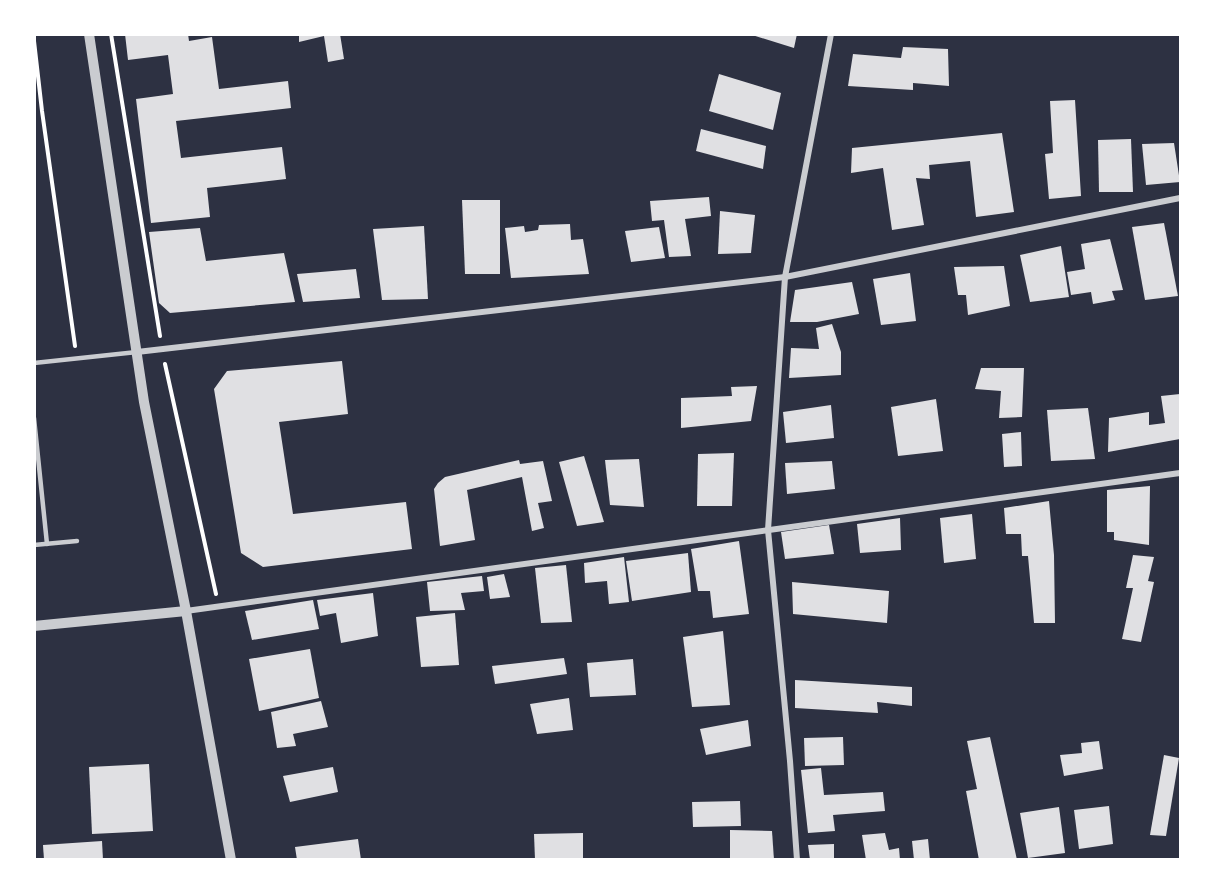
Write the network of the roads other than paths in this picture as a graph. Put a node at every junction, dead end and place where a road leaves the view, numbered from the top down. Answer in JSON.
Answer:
{"nodes":[{"id":1,"x":89,"y":34,"type":"edge"},
{"id":2,"x":831,"y":34,"type":"edge"},
{"id":3,"x":1180,"y":198,"type":"edge"},
{"id":4,"x":785,"y":277,"type":"junction"},
{"id":5,"x":136,"y":352,"type":"junction"},
{"id":6,"x":34,"y":363,"type":"edge"},
{"id":7,"x":34,"y":418,"type":"edge"},
{"id":8,"x":1180,"y":473,"type":"edge"},
{"id":9,"x":768,"y":530,"type":"junction"},
{"id":10,"x":77,"y":541,"type":"dead end"},
{"id":11,"x":47,"y":544,"type":"junction"},
{"id":12,"x":34,"y":545,"type":"edge"},
{"id":13,"x":186,"y":611,"type":"junction"},
{"id":14,"x":34,"y":626,"type":"edge"},
{"id":15,"x":231,"y":860,"type":"edge"},
{"id":16,"x":797,"y":860,"type":"edge"}],
"edges":[{"from":1,"to":5,"type":"street"},
{"from":2,"to":4,"type":"street"},
{"from":3,"to":4,"type":"street"},
{"from":4,"to":5,"type":"street"},
{"from":4,"to":9,"type":"street"},
{"from":5,"to":6,"type":"lane"},
{"from":5,"to":13,"type":"street"},
{"from":7,"to":11,"type":"lane"},
{"from":8,"to":9,"type":"street"},
{"from":9,"to":13,"type":"street"},
{"from":9,"to":16,"type":"street"},
{"from":10,"to":11,"type":"lane"},
{"from":11,"to":12,"type":"lane"},
{"from":13,"to":14,"type":"street"},
{"from":13,"to":15,"type":"street"}]}
